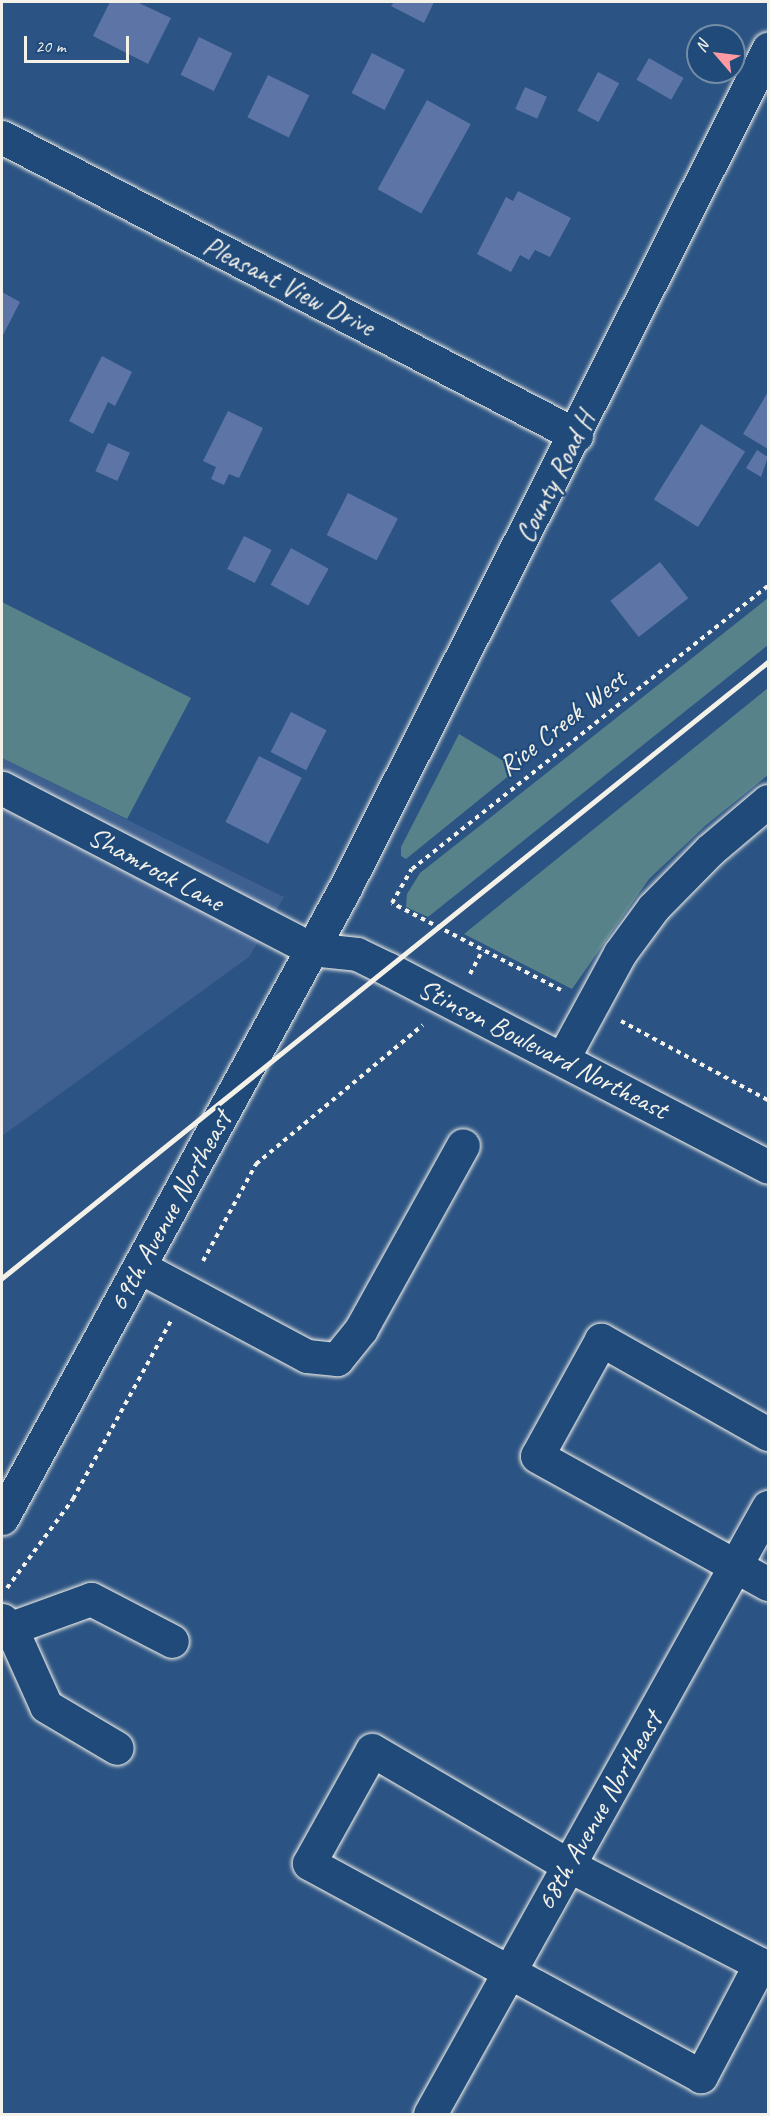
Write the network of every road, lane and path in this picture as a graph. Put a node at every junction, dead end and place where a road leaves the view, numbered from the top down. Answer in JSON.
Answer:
{"nodes":[{"id":1,"x":768,"y":49,"type":"edge"},
{"id":2,"x":2,"y":137,"type":"edge"},
{"id":3,"x":576,"y":435,"type":"junction"},
{"id":4,"x":768,"y":586,"type":"edge"},
{"id":5,"x":2,"y":788,"type":"edge"},
{"id":6,"x":768,"y":801,"type":"edge"},
{"id":7,"x":337,"y":902,"type":"joint"},
{"id":8,"x":311,"y":949,"type":"junction"},
{"id":9,"x":483,"y":950,"type":"junction"},
{"id":10,"x":468,"y":978,"type":"dead end"},
{"id":11,"x":567,"y":993,"type":"dead end"},
{"id":12,"x":428,"y":1021,"type":"dead end"},
{"id":13,"x":620,"y":1021,"type":"dead end"},
{"id":14,"x":563,"y":1058,"type":"junction"},
{"id":15,"x":768,"y":1100,"type":"edge"},
{"id":16,"x":463,"y":1145,"type":"dead end"},
{"id":17,"x":768,"y":1167,"type":"edge"},
{"id":18,"x":140,"y":1267,"type":"junction"},
{"id":19,"x":198,"y":1269,"type":"dead end"},
{"id":20,"x":174,"y":1315,"type":"dead end"},
{"id":21,"x":768,"y":1434,"type":"edge"},
{"id":22,"x":768,"y":1507,"type":"edge"},
{"id":23,"x":2,"y":1518,"type":"edge"},
{"id":24,"x":737,"y":1566,"type":"junction"},
{"id":25,"x":768,"y":1584,"type":"edge"},
{"id":26,"x":2,"y":1596,"type":"edge"},
{"id":27,"x":6,"y":1624,"type":"edge"},
{"id":28,"x":172,"y":1641,"type":"dead end"},
{"id":29,"x":117,"y":1748,"type":"dead end"},
{"id":30,"x":568,"y":1864,"type":"junction"},
{"id":31,"x":507,"y":1973,"type":"junction"},
{"id":32,"x":430,"y":2115,"type":"edge"}],
"edges":[{"from":1,"to":3,"type":"street","name":"County Road H"},
{"from":2,"to":3,"type":"street","name":"Pleasant View Drive"},
{"from":3,"to":7,"type":"street","name":"County Road H"},
{"from":4,"to":9,"type":"path","name":"Rice Creek West"},
{"from":5,"to":8,"type":"street","name":"Shamrock Lane"},
{"from":6,"to":14,"type":"street"},
{"from":7,"to":8,"type":"street","name":"69th Avenue Northeast"},
{"from":8,"to":14,"type":"street","name":"Stinson Boulevard Northeast"},
{"from":8,"to":18,"type":"street","name":"69th Avenue Northeast"},
{"from":9,"to":10,"type":"path"},
{"from":9,"to":11,"type":"path"},
{"from":12,"to":19,"type":"path"},
{"from":13,"to":15,"type":"path"},
{"from":14,"to":17,"type":"street","name":"Stinson Boulevard Northeast"},
{"from":16,"to":18,"type":"street"},
{"from":18,"to":23,"type":"street","name":"69th Avenue Northeast"},
{"from":20,"to":26,"type":"path"},
{"from":21,"to":24,"type":"street"},
{"from":22,"to":24,"type":"street","name":"68th Avenue Northeast"},
{"from":24,"to":25,"type":"street"},
{"from":24,"to":30,"type":"street","name":"68th Avenue Northeast"},
{"from":27,"to":28,"type":"street"},
{"from":27,"to":29,"type":"street"},
{"from":30,"to":31,"type":"street","name":"68th Avenue Northeast"},
{"from":30,"to":31,"type":"street"},
{"from":30,"to":31,"type":"street"},
{"from":31,"to":32,"type":"street","name":"68th Avenue Northeast"}]}
